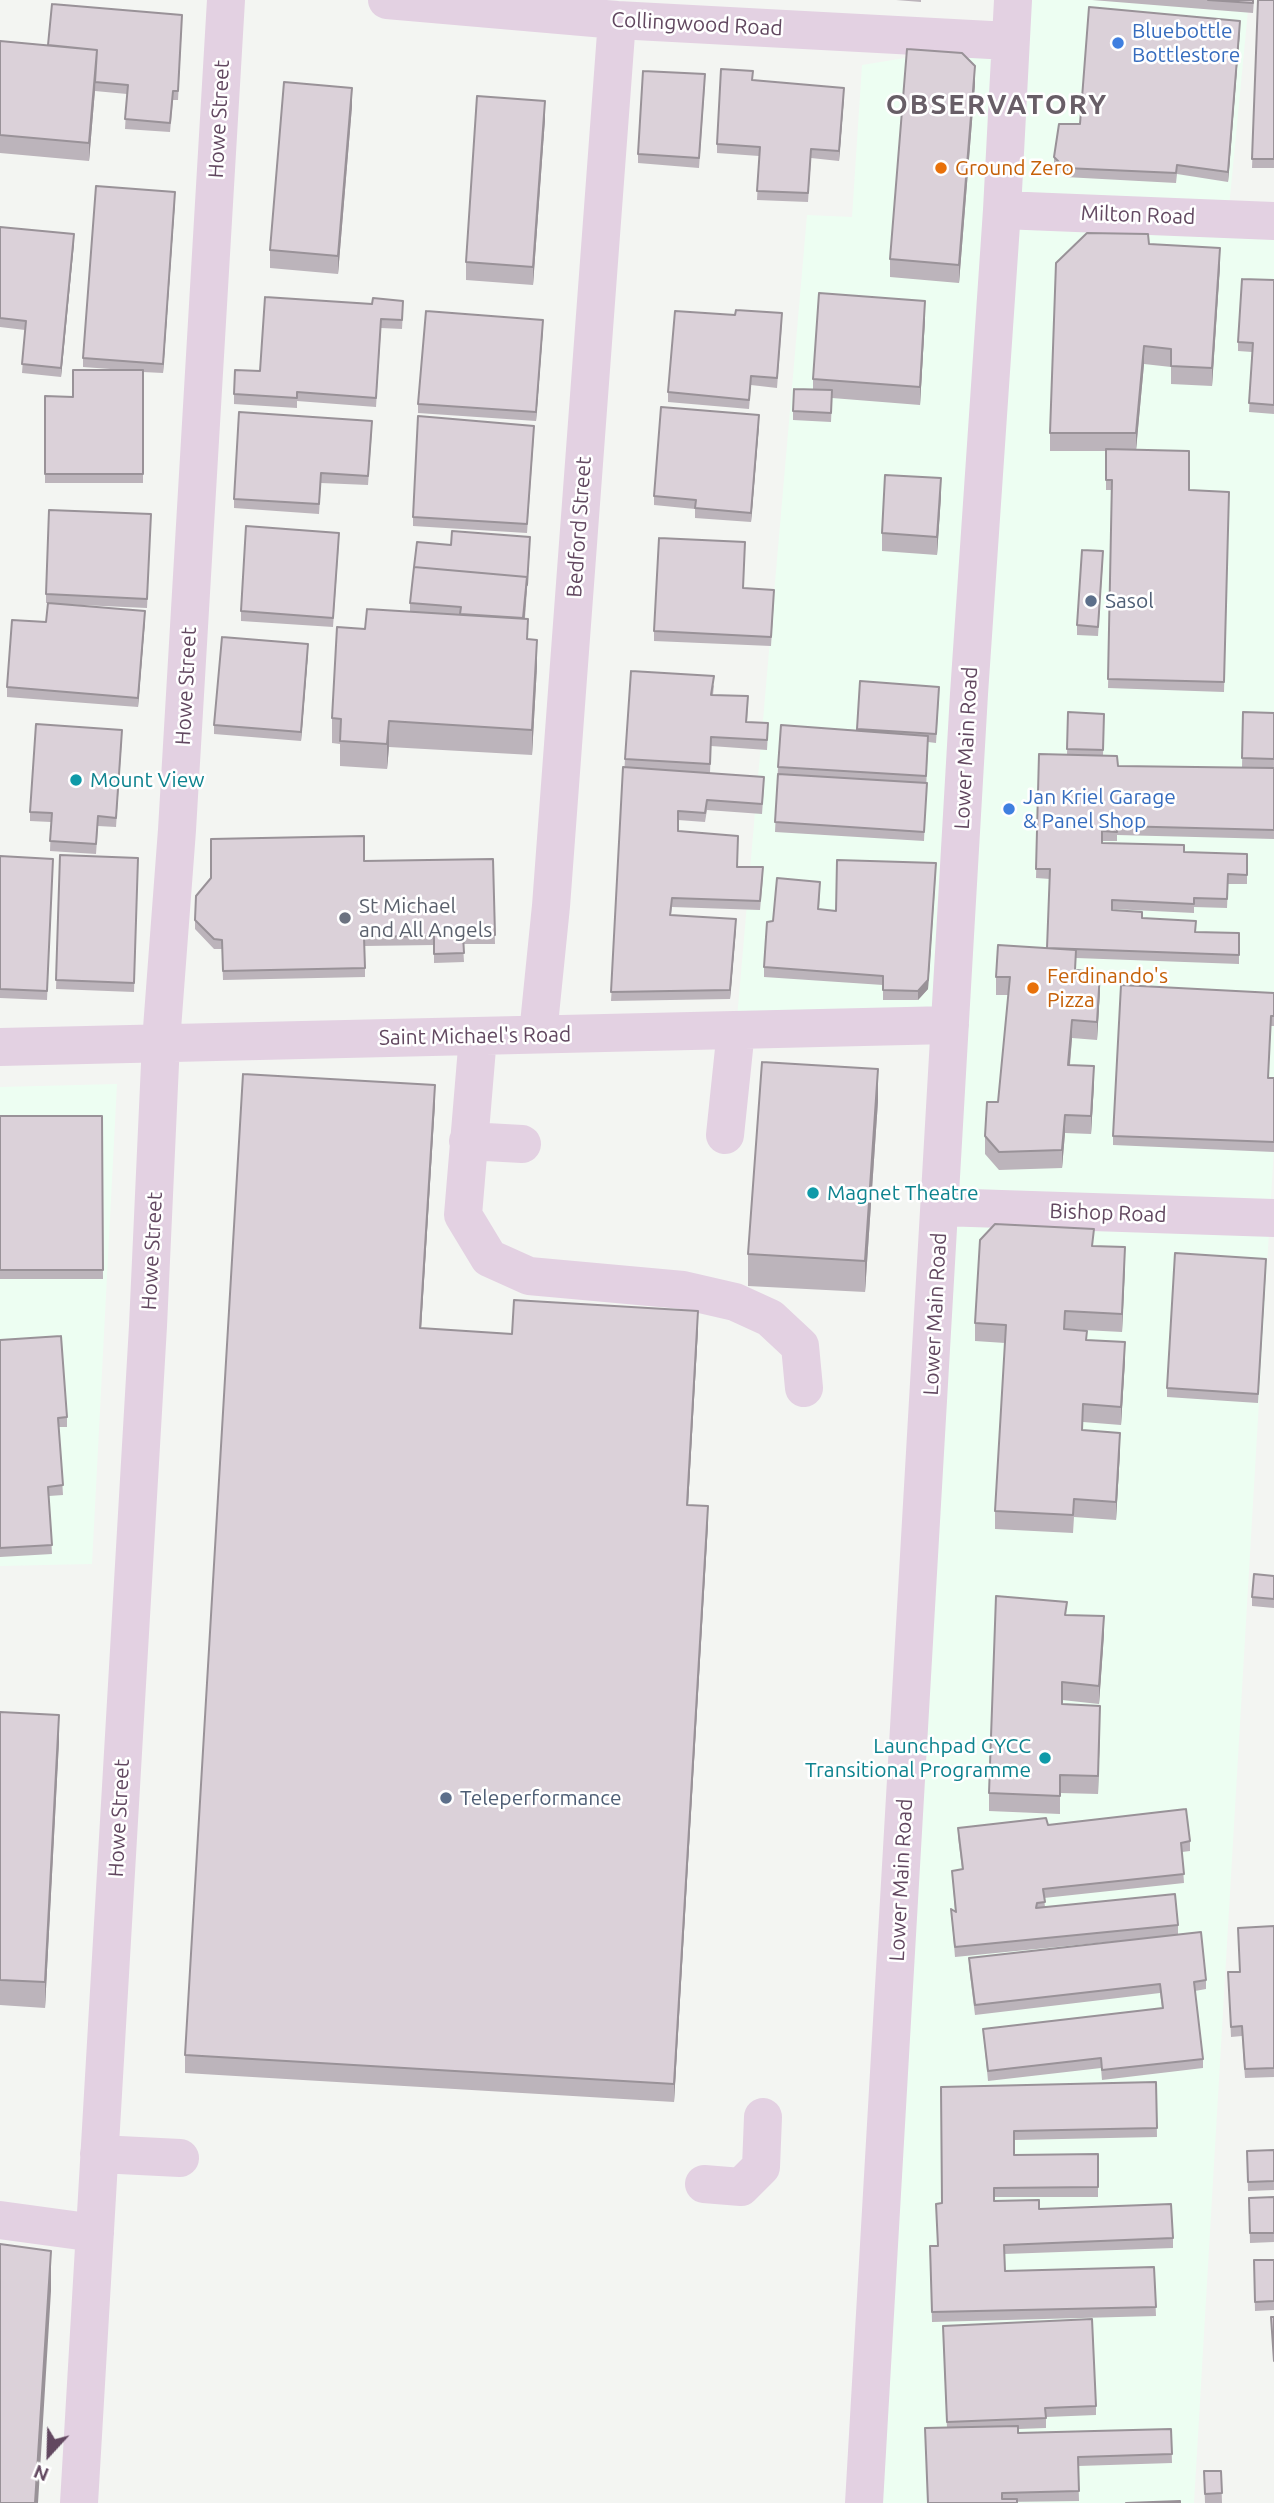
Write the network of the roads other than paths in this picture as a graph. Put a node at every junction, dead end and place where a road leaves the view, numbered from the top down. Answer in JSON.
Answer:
{"nodes":[{"id":1,"x":226,"y":0,"type":"edge"},
{"id":2,"x":387,"y":0,"type":"edge"},
{"id":3,"x":1013,"y":0,"type":"edge"},
{"id":4,"x":512,"y":5,"type":"edge"},
{"id":5,"x":617,"y":20,"type":"junction"},
{"id":6,"x":1009,"y":41,"type":"junction"},
{"id":7,"x":1002,"y":210,"type":"junction"},
{"id":8,"x":1274,"y":220,"type":"edge"},
{"id":9,"x":950,"y":1025,"type":"junction"},
{"id":10,"x":736,"y":1030,"type":"junction"},
{"id":11,"x":538,"y":1034,"type":"junction"},
{"id":12,"x":478,"y":1036,"type":"junction"},
{"id":13,"x":161,"y":1042,"type":"junction"},
{"id":14,"x":0,"y":1047,"type":"edge"},
{"id":15,"x":725,"y":1135,"type":"dead end"},
{"id":16,"x":468,"y":1141,"type":"junction"},
{"id":17,"x":522,"y":1144,"type":"dead end"},
{"id":18,"x":941,"y":1207,"type":"junction"},
{"id":19,"x":1274,"y":1219,"type":"edge"},
{"id":20,"x":804,"y":1388,"type":"dead end"},
{"id":21,"x":763,"y":2117,"type":"dead end"},
{"id":22,"x":99,"y":2154,"type":"junction"},
{"id":23,"x":180,"y":2158,"type":"dead end"},
{"id":24,"x":704,"y":2185,"type":"dead end"},
{"id":25,"x":0,"y":2220,"type":"edge"},
{"id":26,"x":95,"y":2233,"type":"junction"},
{"id":27,"x":79,"y":2503,"type":"edge"},
{"id":28,"x":864,"y":2503,"type":"edge"}],
"edges":[{"from":1,"to":13,"type":"street","name":"Howe Street"},
{"from":2,"to":4,"type":"street","name":"Collingwood Road"},
{"from":3,"to":6,"type":"street","name":"Lower Main Road"},
{"from":4,"to":5,"type":"street","name":"Collingwood Road"},
{"from":5,"to":6,"type":"street","name":"Collingwood Road"},
{"from":5,"to":11,"type":"street","name":"Bedford Street"},
{"from":6,"to":7,"type":"street","name":"Lower Main Road"},
{"from":7,"to":8,"type":"street","name":"Milton Road"},
{"from":7,"to":9,"type":"street","name":"Lower Main Road"},
{"from":9,"to":10,"type":"street","name":"Saint Michael's Road"},
{"from":9,"to":18,"type":"street","name":"Lower Main Road"},
{"from":10,"to":11,"type":"street","name":"Saint Michael's Road"},
{"from":10,"to":15,"type":"street"},
{"from":11,"to":12,"type":"street","name":"Saint Michael's Road"},
{"from":12,"to":13,"type":"street","name":"Saint Michael's Road"},
{"from":12,"to":16,"type":"street"},
{"from":13,"to":14,"type":"street","name":"Saint Michael's Road"},
{"from":13,"to":22,"type":"street","name":"Howe Street"},
{"from":16,"to":17,"type":"street"},
{"from":16,"to":20,"type":"street"},
{"from":18,"to":19,"type":"street","name":"Bishop Road"},
{"from":18,"to":28,"type":"street","name":"Lower Main Road"},
{"from":21,"to":24,"type":"street"},
{"from":22,"to":23,"type":"street"},
{"from":22,"to":26,"type":"street","name":"Howe Street"},
{"from":25,"to":26,"type":"street"},
{"from":26,"to":27,"type":"street","name":"Howe Street"}]}
